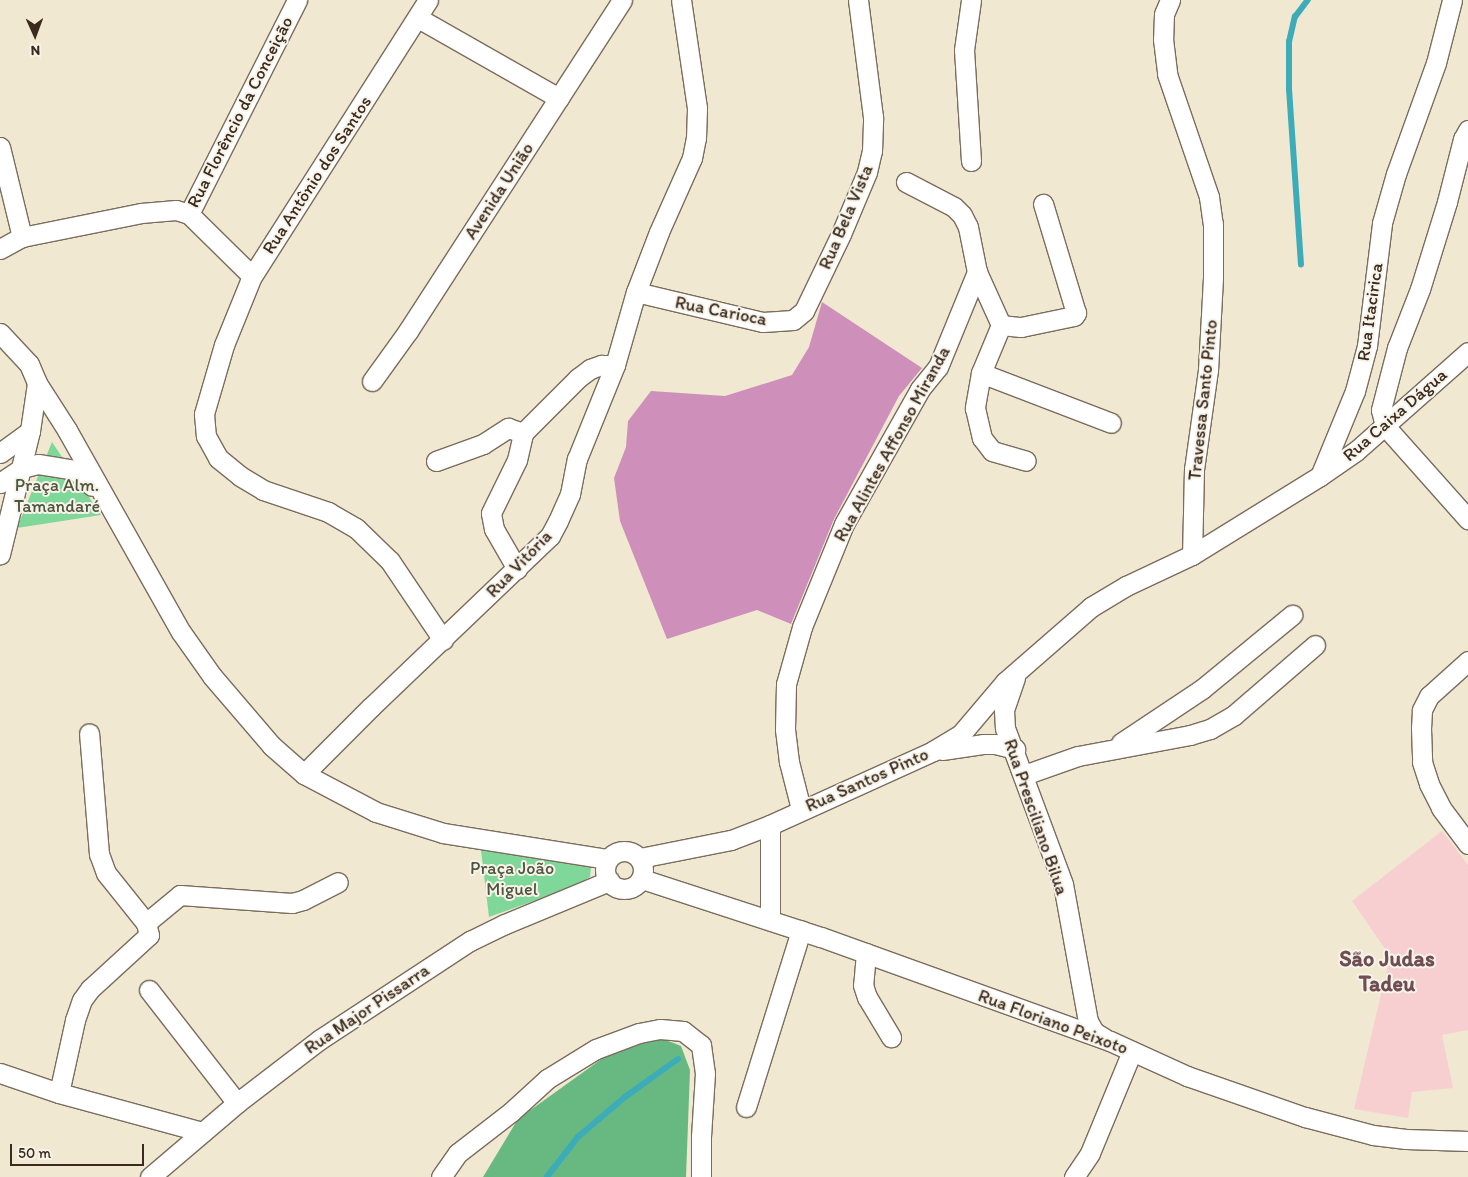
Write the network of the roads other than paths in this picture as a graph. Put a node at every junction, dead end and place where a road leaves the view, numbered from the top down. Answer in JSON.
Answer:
{"nodes":[{"id":1,"x":297,"y":0,"type":"edge"},
{"id":2,"x":428,"y":0,"type":"edge"},
{"id":3,"x":622,"y":0,"type":"edge"},
{"id":4,"x":682,"y":0,"type":"edge"},
{"id":5,"x":858,"y":0,"type":"edge"},
{"id":6,"x":971,"y":0,"type":"edge"},
{"id":7,"x":1170,"y":0,"type":"edge"},
{"id":8,"x":1452,"y":0,"type":"edge"},
{"id":9,"x":418,"y":18,"type":"junction"},
{"id":10,"x":559,"y":98,"type":"junction"},
{"id":11,"x":1468,"y":130,"type":"edge"},
{"id":12,"x":0,"y":148,"type":"edge"},
{"id":13,"x":970,"y":161,"type":"dead end"},
{"id":14,"x":906,"y":182,"type":"dead end"},
{"id":15,"x":1043,"y":204,"type":"dead end"},
{"id":16,"x":190,"y":214,"type":"junction"},
{"id":17,"x":22,"y":237,"type":"junction"},
{"id":18,"x":0,"y":249,"type":"edge"},
{"id":19,"x":978,"y":272,"type":"junction"},
{"id":20,"x":252,"y":276,"type":"junction"},
{"id":21,"x":636,"y":292,"type":"junction"},
{"id":22,"x":804,"y":311,"type":"joint"},
{"id":23,"x":1001,"y":325,"type":"junction"},
{"id":24,"x":0,"y":333,"type":"edge"},
{"id":25,"x":1468,"y":352,"type":"edge"},
{"id":26,"x":615,"y":365,"type":"junction"},
{"id":27,"x":981,"y":372,"type":"junction"},
{"id":28,"x":372,"y":381,"type":"dead end"},
{"id":29,"x":37,"y":383,"type":"junction"},
{"id":30,"x":1383,"y":418,"type":"junction"},
{"id":31,"x":1111,"y":423,"type":"dead end"},
{"id":32,"x":30,"y":431,"type":"junction"},
{"id":33,"x":523,"y":433,"type":"junction"},
{"id":34,"x":0,"y":453,"type":"edge"},
{"id":35,"x":436,"y":461,"type":"dead end"},
{"id":36,"x":1026,"y":461,"type":"dead end"},
{"id":37,"x":22,"y":468,"type":"junction"},
{"id":38,"x":1320,"y":476,"type":"junction"},
{"id":39,"x":0,"y":483,"type":"edge"},
{"id":40,"x":102,"y":495,"type":"junction"},
{"id":41,"x":1468,"y":519,"type":"edge"},
{"id":42,"x":0,"y":554,"type":"edge"},
{"id":43,"x":1192,"y":555,"type":"junction"},
{"id":44,"x":517,"y":569,"type":"junction"},
{"id":45,"x":1292,"y":615,"type":"dead end"},
{"id":46,"x":443,"y":640,"type":"junction"},
{"id":47,"x":1315,"y":645,"type":"dead end"},
{"id":48,"x":1466,"y":667,"type":"edge"},
{"id":49,"x":1018,"y":672,"type":"junction"},
{"id":50,"x":89,"y":733,"type":"dead end"},
{"id":51,"x":1114,"y":748,"type":"junction"},
{"id":52,"x":1014,"y":749,"type":"junction"},
{"id":53,"x":933,"y":751,"type":"junction"},
{"id":54,"x":304,"y":774,"type":"junction"},
{"id":55,"x":1024,"y":775,"type":"junction"},
{"id":56,"x":802,"y":809,"type":"junction"},
{"id":57,"x":770,"y":825,"type":"junction"},
{"id":58,"x":1468,"y":844,"type":"edge"},
{"id":59,"x":640,"y":858,"type":"junction"},
{"id":60,"x":608,"y":859,"type":"junction"},
{"id":61,"x":642,"y":879,"type":"junction"},
{"id":62,"x":609,"y":881,"type":"junction"},
{"id":63,"x":338,"y":882,"type":"dead end"},
{"id":64,"x":770,"y":920,"type":"junction"},
{"id":65,"x":146,"y":923,"type":"junction"},
{"id":66,"x":801,"y":930,"type":"junction"},
{"id":67,"x":866,"y":953,"type":"junction"},
{"id":68,"x":149,"y":990,"type":"dead end"},
{"id":69,"x":1083,"y":996,"type":"junction"},
{"id":70,"x":1052,"y":1021,"type":"junction"},
{"id":71,"x":891,"y":1037,"type":"dead end"},
{"id":72,"x":1110,"y":1041,"type":"junction"},
{"id":73,"x":1132,"y":1051,"type":"junction"},
{"id":74,"x":0,"y":1073,"type":"edge"},
{"id":75,"x":59,"y":1093,"type":"junction"},
{"id":76,"x":237,"y":1103,"type":"junction"},
{"id":77,"x":746,"y":1107,"type":"dead end"},
{"id":78,"x":168,"y":1123,"type":"junction"},
{"id":79,"x":203,"y":1132,"type":"junction"},
{"id":80,"x":1468,"y":1140,"type":"edge"},
{"id":81,"x":174,"y":1157,"type":"junction"},
{"id":82,"x":150,"y":1177,"type":"edge"},
{"id":83,"x":441,"y":1177,"type":"edge"},
{"id":84,"x":701,"y":1177,"type":"edge"},
{"id":85,"x":1074,"y":1177,"type":"edge"}],
"edges":[{"from":1,"to":16,"type":"street","name":"Rua Florêncio da Conceição"},
{"from":2,"to":9,"type":"street","name":"Rua Antônio dos Santos"},
{"from":3,"to":10,"type":"street","name":"Avenida União"},
{"from":4,"to":21,"type":"street","name":"Rua Vitória"},
{"from":5,"to":22,"type":"street","name":"Rua Bela Vista"},
{"from":6,"to":13,"type":"street"},
{"from":7,"to":43,"type":"street","name":"Travessa Santo Pinto"},
{"from":8,"to":38,"type":"street","name":"Rua Itacirica"},
{"from":9,"to":10,"type":"street"},
{"from":9,"to":20,"type":"street","name":"Rua Antônio dos Santos"},
{"from":10,"to":28,"type":"street","name":"Avenida União"},
{"from":11,"to":30,"type":"street"},
{"from":12,"to":17,"type":"street"},
{"from":14,"to":19,"type":"street"},
{"from":15,"to":23,"type":"street"},
{"from":16,"to":17,"type":"street","name":"Rua Florêncio da Conceição"},
{"from":16,"to":20,"type":"street","name":"Rua Antônio dos Santos"},
{"from":17,"to":18,"type":"street","name":"Rua Florêncio da Conceição"},
{"from":19,"to":23,"type":"street"},
{"from":19,"to":56,"type":"street","name":"Rua Alintes Affonso Miranda"},
{"from":20,"to":46,"type":"street"},
{"from":21,"to":22,"type":"street","name":"Rua Carioca"},
{"from":21,"to":26,"type":"street","name":"Rua Vitória"},
{"from":23,"to":27,"type":"street"},
{"from":24,"to":29,"type":"street"},
{"from":25,"to":30,"type":"street","name":"Rua Caixa Dágua"},
{"from":26,"to":33,"type":"street"},
{"from":26,"to":44,"type":"street","name":"Rua Vitória"},
{"from":27,"to":31,"type":"street"},
{"from":27,"to":36,"type":"street"},
{"from":29,"to":32,"type":"street"},
{"from":29,"to":40,"type":"street"},
{"from":30,"to":38,"type":"street","name":"Rua Caixa Dágua"},
{"from":30,"to":41,"type":"street"},
{"from":32,"to":34,"type":"street"},
{"from":32,"to":37,"type":"street"},
{"from":33,"to":35,"type":"street"},
{"from":33,"to":44,"type":"street"},
{"from":37,"to":39,"type":"street"},
{"from":37,"to":40,"type":"street"},
{"from":37,"to":42,"type":"street"},
{"from":38,"to":43,"type":"street"},
{"from":40,"to":54,"type":"street"},
{"from":43,"to":49,"type":"street"},
{"from":44,"to":46,"type":"street","name":"Rua Vitória"},
{"from":45,"to":51,"type":"street"},
{"from":46,"to":54,"type":"street","name":"Rua Vitória"},
{"from":47,"to":51,"type":"street"},
{"from":48,"to":58,"type":"street"},
{"from":49,"to":52,"type":"street","name":"Rua Presciliano Bilua"},
{"from":49,"to":53,"type":"street","name":"Rua Santos Pinto"},
{"from":50,"to":65,"type":"street"},
{"from":51,"to":55,"type":"street"},
{"from":52,"to":53,"type":"street"},
{"from":52,"to":55,"type":"street","name":"Rua Presciliano Bilua"},
{"from":53,"to":56,"type":"street","name":"Rua Santos Pinto"},
{"from":54,"to":60,"type":"street"},
{"from":55,"to":69,"type":"street","name":"Rua Presciliano Bilua"},
{"from":56,"to":57,"type":"street","name":"Rua Santos Pinto"},
{"from":57,"to":59,"type":"street","name":"Rua Santos Pinto"},
{"from":57,"to":64,"type":"street"},
{"from":59,"to":60,"type":"street"},
{"from":59,"to":61,"type":"street"},
{"from":60,"to":62,"type":"street"},
{"from":61,"to":62,"type":"street"},
{"from":61,"to":64,"type":"street","name":"Rua Floriano Peixoto"},
{"from":62,"to":76,"type":"street","name":"Rua Major Pissarra"},
{"from":63,"to":65,"type":"street"},
{"from":64,"to":66,"type":"street","name":"Rua Floriano Peixoto"},
{"from":65,"to":75,"type":"street"},
{"from":66,"to":67,"type":"street","name":"Rua Floriano Peixoto"},
{"from":66,"to":77,"type":"street"},
{"from":67,"to":70,"type":"street","name":"Rua Floriano Peixoto"},
{"from":67,"to":71,"type":"street"},
{"from":68,"to":76,"type":"street"},
{"from":69,"to":70,"type":"street"},
{"from":69,"to":72,"type":"street","name":"Rua Presciliano Bilua"},
{"from":70,"to":72,"type":"street","name":"Rua Floriano Peixoto"},
{"from":72,"to":73,"type":"street","name":"Rua Floriano Peixoto"},
{"from":73,"to":80,"type":"street","name":"Rua Floriano Peixoto"},
{"from":73,"to":85,"type":"street"},
{"from":74,"to":75,"type":"street"},
{"from":75,"to":78,"type":"street"},
{"from":76,"to":79,"type":"street","name":"Rua Major Pissarra"},
{"from":78,"to":79,"type":"street"},
{"from":78,"to":81,"type":"street"},
{"from":79,"to":81,"type":"street","name":"Rua Major Pissarra"},
{"from":81,"to":82,"type":"street","name":"Rua Major Pissarra"},
{"from":83,"to":84,"type":"street"}]}
